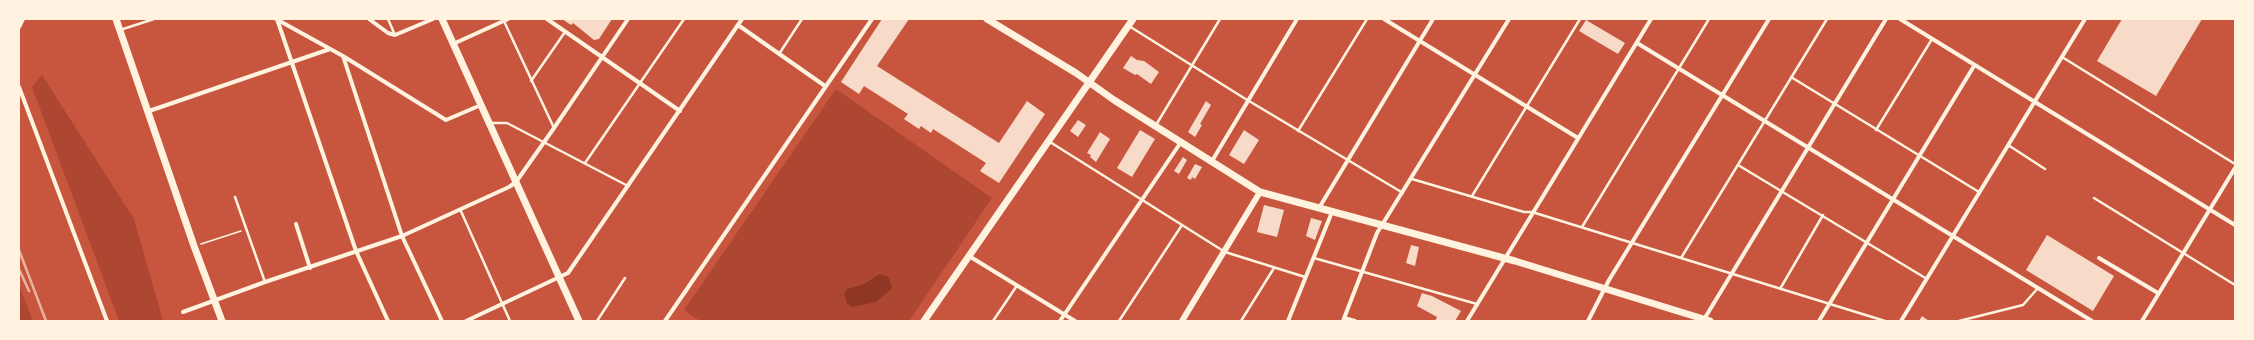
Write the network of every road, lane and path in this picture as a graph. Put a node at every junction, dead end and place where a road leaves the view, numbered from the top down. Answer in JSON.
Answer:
{"nodes":[{"id":1,"x":23,"y":19,"type":"edge"},
{"id":2,"x":116,"y":19,"type":"edge"},
{"id":3,"x":154,"y":19,"type":"edge"},
{"id":4,"x":277,"y":19,"type":"edge"},
{"id":5,"x":368,"y":19,"type":"edge"},
{"id":6,"x":388,"y":19,"type":"edge"},
{"id":7,"x":433,"y":19,"type":"edge"},
{"id":8,"x":442,"y":19,"type":"edge"},
{"id":9,"x":547,"y":19,"type":"edge"},
{"id":10,"x":628,"y":19,"type":"edge"},
{"id":11,"x":684,"y":19,"type":"edge"},
{"id":12,"x":742,"y":19,"type":"edge"},
{"id":13,"x":802,"y":19,"type":"edge"},
{"id":14,"x":872,"y":19,"type":"edge"},
{"id":15,"x":987,"y":19,"type":"edge"},
{"id":16,"x":1220,"y":19,"type":"edge"},
{"id":17,"x":1297,"y":19,"type":"edge"},
{"id":18,"x":1367,"y":19,"type":"edge"},
{"id":19,"x":1384,"y":19,"type":"edge"},
{"id":20,"x":1433,"y":19,"type":"edge"},
{"id":21,"x":1509,"y":19,"type":"edge"},
{"id":22,"x":1580,"y":19,"type":"edge"},
{"id":23,"x":1651,"y":19,"type":"edge"},
{"id":24,"x":1709,"y":19,"type":"edge"},
{"id":25,"x":1769,"y":19,"type":"edge"},
{"id":26,"x":1827,"y":19,"type":"edge"},
{"id":27,"x":1886,"y":19,"type":"edge"},
{"id":28,"x":1900,"y":19,"type":"edge"},
{"id":29,"x":2085,"y":19,"type":"edge"},
{"id":30,"x":505,"y":20,"type":"edge"},
{"id":31,"x":1131,"y":22,"type":"edge"},
{"id":32,"x":738,"y":25,"type":"junction"},
{"id":33,"x":19,"y":27,"type":"edge"},
{"id":34,"x":120,"y":30,"type":"junction"},
{"id":35,"x":565,"y":32,"type":"junction"},
{"id":36,"x":395,"y":35,"type":"junction"},
{"id":37,"x":1932,"y":39,"type":"junction"},
{"id":38,"x":1419,"y":41,"type":"junction"},
{"id":39,"x":1637,"y":43,"type":"junction"},
{"id":40,"x":454,"y":44,"type":"junction"},
{"id":41,"x":330,"y":49,"type":"junction"},
{"id":42,"x":779,"y":54,"type":"junction"},
{"id":43,"x":343,"y":56,"type":"junction"},
{"id":44,"x":602,"y":57,"type":"junction"},
{"id":45,"x":2062,"y":57,"type":"junction"},
{"id":46,"x":291,"y":63,"type":"junction"},
{"id":47,"x":1192,"y":66,"type":"junction"},
{"id":48,"x":1974,"y":66,"type":"junction"},
{"id":49,"x":1679,"y":69,"type":"junction"},
{"id":50,"x":1475,"y":75,"type":"junction"},
{"id":51,"x":1791,"y":77,"type":"junction"},
{"id":52,"x":531,"y":81,"type":"junction"},
{"id":53,"x":1089,"y":82,"type":"junction"},
{"id":54,"x":640,"y":83,"type":"junction"},
{"id":55,"x":825,"y":86,"type":"junction"},
{"id":56,"x":19,"y":87,"type":"edge"},
{"id":57,"x":1722,"y":95,"type":"junction"},
{"id":58,"x":1248,"y":101,"type":"junction"},
{"id":59,"x":2034,"y":102,"type":"junction"},
{"id":60,"x":1834,"y":104,"type":"junction"},
{"id":61,"x":481,"y":105,"type":"junction"},
{"id":62,"x":1527,"y":106,"type":"junction"},
{"id":63,"x":149,"y":111,"type":"junction"},
{"id":64,"x":680,"y":111,"type":"junction"},
{"id":65,"x":1764,"y":120,"type":"junction"},
{"id":66,"x":490,"y":123,"type":"junction"},
{"id":67,"x":1156,"y":126,"type":"junction"},
{"id":68,"x":554,"y":128,"type":"junction"},
{"id":69,"x":1876,"y":130,"type":"junction"},
{"id":70,"x":1298,"y":131,"type":"junction"},
{"id":71,"x":1578,"y":138,"type":"junction"},
{"id":72,"x":1047,"y":141,"type":"junction"},
{"id":73,"x":543,"y":142,"type":"junction"},
{"id":74,"x":1181,"y":142,"type":"junction"},
{"id":75,"x":2008,"y":145,"type":"junction"},
{"id":76,"x":1808,"y":147,"type":"junction"},
{"id":77,"x":1919,"y":156,"type":"junction"},
{"id":78,"x":1212,"y":161,"type":"junction"},
{"id":79,"x":1348,"y":161,"type":"junction"},
{"id":80,"x":585,"y":164,"type":"junction"},
{"id":81,"x":2235,"y":164,"type":"edge"},
{"id":82,"x":1738,"y":165,"type":"junction"},
{"id":83,"x":2235,"y":168,"type":"edge"},
{"id":84,"x":2045,"y":169,"type":"dead end"},
{"id":85,"x":1412,"y":179,"type":"junction"},
{"id":86,"x":516,"y":182,"type":"junction"},
{"id":87,"x":628,"y":186,"type":"junction"},
{"id":88,"x":1782,"y":190,"type":"junction"},
{"id":89,"x":1260,"y":192,"type":"junction"},
{"id":90,"x":1979,"y":192,"type":"junction"},
{"id":91,"x":1403,"y":193,"type":"junction"},
{"id":92,"x":1472,"y":196,"type":"junction"},
{"id":93,"x":235,"y":197,"type":"dead end"},
{"id":94,"x":2094,"y":198,"type":"dead end"},
{"id":95,"x":1893,"y":199,"type":"junction"},
{"id":96,"x":1142,"y":200,"type":"junction"},
{"id":97,"x":1319,"y":208,"type":"junction"},
{"id":98,"x":460,"y":209,"type":"junction"},
{"id":99,"x":2210,"y":209,"type":"junction"},
{"id":100,"x":1332,"y":212,"type":"junction"},
{"id":101,"x":1532,"y":212,"type":"junction"},
{"id":102,"x":1823,"y":215,"type":"junction"},
{"id":103,"x":296,"y":224,"type":"dead end"},
{"id":104,"x":2235,"y":225,"type":"edge"},
{"id":105,"x":1182,"y":226,"type":"junction"},
{"id":106,"x":1382,"y":226,"type":"junction"},
{"id":107,"x":1582,"y":227,"type":"junction"},
{"id":108,"x":246,"y":229,"type":"junction"},
{"id":109,"x":402,"y":236,"type":"junction"},
{"id":110,"x":1953,"y":236,"type":"junction"},
{"id":111,"x":1867,"y":241,"type":"junction"},
{"id":112,"x":1632,"y":242,"type":"junction"},
{"id":113,"x":194,"y":246,"type":"junction"},
{"id":114,"x":356,"y":251,"type":"junction"},
{"id":115,"x":1225,"y":252,"type":"junction"},
{"id":116,"x":2184,"y":252,"type":"junction"},
{"id":117,"x":968,"y":256,"type":"junction"},
{"id":118,"x":1314,"y":258,"type":"junction"},
{"id":119,"x":1505,"y":258,"type":"junction"},
{"id":120,"x":1681,"y":258,"type":"junction"},
{"id":121,"x":2100,"y":258,"type":"dead end"},
{"id":122,"x":310,"y":268,"type":"junction"},
{"id":123,"x":1274,"y":268,"type":"junction"},
{"id":124,"x":1362,"y":273,"type":"junction"},
{"id":125,"x":1731,"y":273,"type":"junction"},
{"id":126,"x":625,"y":278,"type":"dead end"},
{"id":127,"x":1306,"y":278,"type":"junction"},
{"id":128,"x":560,"y":279,"type":"junction"},
{"id":129,"x":1927,"y":279,"type":"junction"},
{"id":130,"x":265,"y":282,"type":"junction"},
{"id":131,"x":2235,"y":285,"type":"edge"},
{"id":132,"x":1016,"y":287,"type":"junction"},
{"id":133,"x":2038,"y":288,"type":"junction"},
{"id":134,"x":1780,"y":289,"type":"junction"},
{"id":135,"x":1606,"y":290,"type":"junction"},
{"id":136,"x":2158,"y":293,"type":"junction"},
{"id":137,"x":213,"y":300,"type":"junction"},
{"id":138,"x":1829,"y":303,"type":"junction"},
{"id":139,"x":503,"y":304,"type":"junction"},
{"id":140,"x":1477,"y":304,"type":"junction"},
{"id":141,"x":183,"y":312,"type":"dead end"},
{"id":142,"x":1064,"y":314,"type":"junction"},
{"id":143,"x":1343,"y":319,"type":"edge"},
{"id":144,"x":1467,"y":320,"type":"edge"},
{"id":145,"x":1706,"y":320,"type":"edge"},
{"id":146,"x":107,"y":321,"type":"edge"},
{"id":147,"x":222,"y":321,"type":"edge"},
{"id":148,"x":388,"y":321,"type":"edge"},
{"id":149,"x":442,"y":321,"type":"edge"},
{"id":150,"x":466,"y":321,"type":"edge"},
{"id":151,"x":510,"y":321,"type":"edge"},
{"id":152,"x":579,"y":321,"type":"edge"},
{"id":153,"x":597,"y":321,"type":"edge"},
{"id":154,"x":665,"y":321,"type":"edge"},
{"id":155,"x":924,"y":321,"type":"edge"},
{"id":156,"x":993,"y":321,"type":"edge"},
{"id":157,"x":1060,"y":321,"type":"edge"},
{"id":158,"x":1075,"y":321,"type":"edge"},
{"id":159,"x":1119,"y":321,"type":"edge"},
{"id":160,"x":1182,"y":321,"type":"edge"},
{"id":161,"x":1241,"y":321,"type":"edge"},
{"id":162,"x":1288,"y":321,"type":"edge"},
{"id":163,"x":1355,"y":321,"type":"edge"},
{"id":164,"x":1472,"y":321,"type":"edge"},
{"id":165,"x":1588,"y":321,"type":"edge"},
{"id":166,"x":1819,"y":321,"type":"edge"},
{"id":167,"x":1885,"y":321,"type":"edge"},
{"id":168,"x":1901,"y":321,"type":"edge"},
{"id":169,"x":1959,"y":321,"type":"edge"},
{"id":170,"x":2092,"y":321,"type":"edge"},
{"id":171,"x":2142,"y":321,"type":"edge"}],
"edges":[{"from":1,"to":33,"type":"street"},
{"from":2,"to":34,"type":"main road"},
{"from":3,"to":34,"type":"lane"},
{"from":4,"to":41,"type":"street"},
{"from":4,"to":46,"type":"street"},
{"from":5,"to":36,"type":"street"},
{"from":6,"to":36,"type":"lane"},
{"from":7,"to":36,"type":"street"},
{"from":8,"to":40,"type":"main road"},
{"from":9,"to":35,"type":"street"},
{"from":10,"to":44,"type":"street"},
{"from":11,"to":54,"type":"lane"},
{"from":12,"to":32,"type":"street"},
{"from":13,"to":42,"type":"lane"},
{"from":14,"to":55,"type":"street"},
{"from":15,"to":53,"type":"main road"},
{"from":16,"to":47,"type":"lane"},
{"from":17,"to":58,"type":"street"},
{"from":18,"to":70,"type":"lane"},
{"from":19,"to":38,"type":"street"},
{"from":20,"to":38,"type":"street"},
{"from":21,"to":50,"type":"street"},
{"from":22,"to":62,"type":"lane"},
{"from":23,"to":39,"type":"street"},
{"from":24,"to":49,"type":"lane"},
{"from":25,"to":57,"type":"street"},
{"from":26,"to":51,"type":"lane"},
{"from":27,"to":60,"type":"street"},
{"from":28,"to":37,"type":"street"},
{"from":29,"to":45,"type":"street"},
{"from":30,"to":40,"type":"street"},
{"from":30,"to":52,"type":"lane"},
{"from":31,"to":47,"type":"lane"},
{"from":31,"to":53,"type":"main road"},
{"from":32,"to":42,"type":"street"},
{"from":32,"to":64,"type":"street"},
{"from":34,"to":63,"type":"main road"},
{"from":35,"to":44,"type":"street"},
{"from":35,"to":52,"type":"lane"},
{"from":37,"to":48,"type":"street"},
{"from":37,"to":69,"type":"lane"},
{"from":38,"to":50,"type":"street"},
{"from":38,"to":79,"type":"street"},
{"from":39,"to":49,"type":"street"},
{"from":39,"to":71,"type":"street"},
{"from":40,"to":61,"type":"main road"},
{"from":41,"to":43,"type":"street"},
{"from":41,"to":46,"type":"street"},
{"from":42,"to":55,"type":"street"},
{"from":43,"to":61,"type":"street"},
{"from":43,"to":109,"type":"street"},
{"from":44,"to":54,"type":"street"},
{"from":44,"to":68,"type":"street"},
{"from":45,"to":59,"type":"street"},
{"from":45,"to":81,"type":"lane"},
{"from":46,"to":63,"type":"street"},
{"from":46,"to":114,"type":"street"},
{"from":47,"to":58,"type":"lane"},
{"from":47,"to":67,"type":"lane"},
{"from":48,"to":59,"type":"street"},
{"from":48,"to":77,"type":"street"},
{"from":49,"to":57,"type":"street"},
{"from":49,"to":107,"type":"lane"},
{"from":50,"to":62,"type":"street"},
{"from":50,"to":85,"type":"street"},
{"from":51,"to":60,"type":"lane"},
{"from":51,"to":65,"type":"lane"},
{"from":52,"to":68,"type":"lane"},
{"from":53,"to":67,"type":"main road"},
{"from":53,"to":72,"type":"main road"},
{"from":54,"to":64,"type":"street"},
{"from":54,"to":80,"type":"lane"},
{"from":55,"to":154,"type":"street"},
{"from":56,"to":146,"type":"street"},
{"from":57,"to":65,"type":"street"},
{"from":57,"to":112,"type":"street"},
{"from":58,"to":70,"type":"lane"},
{"from":58,"to":78,"type":"street"},
{"from":59,"to":75,"type":"street"},
{"from":59,"to":99,"type":"street"},
{"from":60,"to":69,"type":"lane"},
{"from":60,"to":76,"type":"street"},
{"from":61,"to":66,"type":"main road"},
{"from":62,"to":71,"type":"street"},
{"from":62,"to":92,"type":"lane"},
{"from":63,"to":113,"type":"main road"},
{"from":64,"to":87,"type":"street"},
{"from":65,"to":76,"type":"street"},
{"from":65,"to":82,"type":"lane"},
{"from":66,"to":73,"type":"lane"},
{"from":66,"to":86,"type":"main road"},
{"from":67,"to":74,"type":"main road"},
{"from":68,"to":73,"type":"street"},
{"from":69,"to":77,"type":"lane"},
{"from":70,"to":79,"type":"lane"},
{"from":71,"to":101,"type":"street"},
{"from":72,"to":96,"type":"lane"},
{"from":72,"to":117,"type":"main road"},
{"from":73,"to":80,"type":"lane"},
{"from":73,"to":86,"type":"street"},
{"from":74,"to":78,"type":"main road"},
{"from":74,"to":96,"type":"street"},
{"from":75,"to":84,"type":"lane"},
{"from":75,"to":90,"type":"street"},
{"from":76,"to":88,"type":"street"},
{"from":76,"to":95,"type":"street"},
{"from":77,"to":90,"type":"lane"},
{"from":77,"to":95,"type":"street"},
{"from":78,"to":89,"type":"main road"},
{"from":79,"to":91,"type":"lane"},
{"from":79,"to":97,"type":"street"},
{"from":80,"to":87,"type":"lane"},
{"from":82,"to":88,"type":"lane"},
{"from":82,"to":120,"type":"lane"},
{"from":83,"to":99,"type":"street"},
{"from":85,"to":91,"type":"street"},
{"from":85,"to":92,"type":"lane"},
{"from":86,"to":98,"type":"street"},
{"from":86,"to":128,"type":"main road"},
{"from":87,"to":128,"type":"street"},
{"from":88,"to":102,"type":"lane"},
{"from":88,"to":125,"type":"street"},
{"from":89,"to":97,"type":"main road"},
{"from":89,"to":115,"type":"street"},
{"from":90,"to":110,"type":"street"},
{"from":91,"to":106,"type":"street"},
{"from":92,"to":101,"type":"lane"},
{"from":93,"to":108,"type":"lane"},
{"from":94,"to":116,"type":"lane"},
{"from":95,"to":110,"type":"street"},
{"from":95,"to":111,"type":"street"},
{"from":96,"to":105,"type":"lane"},
{"from":96,"to":142,"type":"street"},
{"from":97,"to":100,"type":"main road"},
{"from":98,"to":109,"type":"street"},
{"from":98,"to":139,"type":"lane"},
{"from":99,"to":104,"type":"street"},
{"from":99,"to":116,"type":"street"},
{"from":100,"to":106,"type":"main road"},
{"from":100,"to":118,"type":"street"},
{"from":101,"to":107,"type":"lane"},
{"from":101,"to":119,"type":"street"},
{"from":102,"to":111,"type":"lane"},
{"from":102,"to":134,"type":"lane"},
{"from":103,"to":122,"type":"street"},
{"from":105,"to":115,"type":"lane"},
{"from":105,"to":159,"type":"lane"},
{"from":106,"to":119,"type":"main road"},
{"from":106,"to":124,"type":"street"},
{"from":107,"to":112,"type":"lane"},
{"from":108,"to":113,"type":"path"},
{"from":108,"to":130,"type":"lane"},
{"from":109,"to":114,"type":"street"},
{"from":109,"to":149,"type":"street"},
{"from":110,"to":129,"type":"street"},
{"from":110,"to":133,"type":"street"},
{"from":111,"to":129,"type":"lane"},
{"from":111,"to":138,"type":"street"},
{"from":112,"to":120,"type":"lane"},
{"from":112,"to":135,"type":"street"},
{"from":113,"to":137,"type":"main road"},
{"from":114,"to":122,"type":"street"},
{"from":114,"to":148,"type":"street"},
{"from":115,"to":123,"type":"lane"},
{"from":115,"to":160,"type":"street"},
{"from":116,"to":131,"type":"lane"},
{"from":116,"to":136,"type":"street"},
{"from":117,"to":132,"type":"street"},
{"from":117,"to":155,"type":"main road"},
{"from":118,"to":124,"type":"lane"},
{"from":118,"to":127,"type":"street"},
{"from":119,"to":135,"type":"main road"},
{"from":119,"to":140,"type":"street"},
{"from":120,"to":125,"type":"lane"},
{"from":121,"to":136,"type":"street"},
{"from":122,"to":130,"type":"street"},
{"from":123,"to":127,"type":"lane"},
{"from":123,"to":161,"type":"lane"},
{"from":124,"to":140,"type":"lane"},
{"from":124,"to":143,"type":"street"},
{"from":125,"to":134,"type":"lane"},
{"from":125,"to":145,"type":"street"},
{"from":126,"to":153,"type":"lane"},
{"from":127,"to":162,"type":"street"},
{"from":128,"to":139,"type":"street"},
{"from":128,"to":152,"type":"main road"},
{"from":129,"to":168,"type":"street"},
{"from":130,"to":137,"type":"street"},
{"from":132,"to":142,"type":"street"},
{"from":132,"to":156,"type":"lane"},
{"from":133,"to":169,"type":"lane"},
{"from":133,"to":170,"type":"street"},
{"from":134,"to":138,"type":"lane"},
{"from":135,"to":145,"type":"main road"},
{"from":135,"to":165,"type":"street"},
{"from":136,"to":171,"type":"street"},
{"from":137,"to":141,"type":"street"},
{"from":137,"to":147,"type":"main road"},
{"from":138,"to":166,"type":"street"},
{"from":138,"to":167,"type":"lane"},
{"from":139,"to":150,"type":"street"},
{"from":139,"to":151,"type":"lane"},
{"from":140,"to":144,"type":"street"},
{"from":142,"to":157,"type":"street"},
{"from":142,"to":158,"type":"street"},
{"from":143,"to":163,"type":"street"},
{"from":144,"to":164,"type":"lane"}]}
